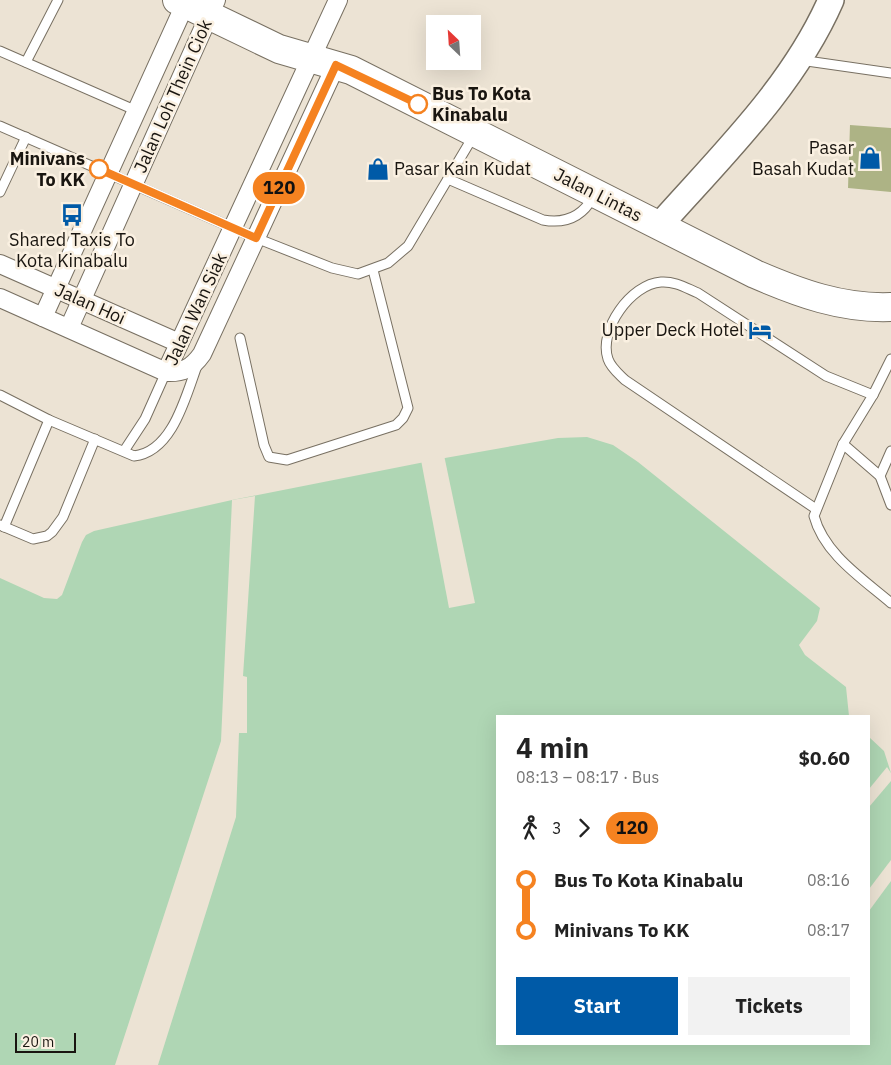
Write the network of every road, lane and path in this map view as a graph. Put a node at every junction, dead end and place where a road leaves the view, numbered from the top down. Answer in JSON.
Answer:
{"nodes":[{"id":1,"x":58,"y":0,"type":"edge"},
{"id":2,"x":338,"y":0,"type":"edge"},
{"id":3,"x":831,"y":0,"type":"edge"},
{"id":4,"x":203,"y":6,"type":"edge"},
{"id":5,"x":0,"y":51,"type":"edge"},
{"id":6,"x":798,"y":59,"type":"junction"},
{"id":7,"x":26,"y":62,"type":"junction"},
{"id":8,"x":323,"y":62,"type":"junction"},
{"id":9,"x":891,"y":73,"type":"edge"},
{"id":10,"x":137,"y":111,"type":"junction"},
{"id":11,"x":0,"y":126,"type":"edge"},
{"id":12,"x":475,"y":133,"type":"junction"},
{"id":13,"x":26,"y":137,"type":"junction"},
{"id":14,"x":108,"y":173,"type":"junction"},
{"id":15,"x":448,"y":179,"type":"junction"},
{"id":16,"x":133,"y":184,"type":"junction"},
{"id":17,"x":0,"y":192,"type":"edge"},
{"id":18,"x":593,"y":193,"type":"junction"},
{"id":19,"x":659,"y":226,"type":"junction"},
{"id":20,"x":233,"y":228,"type":"junction"},
{"id":21,"x":256,"y":238,"type":"junction"},
{"id":22,"x":0,"y":264,"type":"edge"},
{"id":23,"x":373,"y":270,"type":"junction"},
{"id":24,"x":56,"y":288,"type":"junction"},
{"id":25,"x":0,"y":298,"type":"edge"},
{"id":26,"x":82,"y":300,"type":"junction"},
{"id":27,"x":891,"y":308,"type":"edge"},
{"id":28,"x":43,"y":317,"type":"junction"},
{"id":29,"x":69,"y":328,"type":"junction"},
{"id":30,"x":240,"y":338,"type":"dead end"},
{"id":31,"x":180,"y":343,"type":"junction"},
{"id":32,"x":202,"y":354,"type":"junction"},
{"id":33,"x":891,"y":362,"type":"edge"},
{"id":34,"x":166,"y":372,"type":"junction"},
{"id":35,"x":0,"y":395,"type":"edge"},
{"id":36,"x":873,"y":396,"type":"junction"},
{"id":37,"x":49,"y":420,"type":"junction"},
{"id":38,"x":95,"y":439,"type":"junction"},
{"id":39,"x":843,"y":444,"type":"junction"},
{"id":40,"x":124,"y":451,"type":"junction"},
{"id":41,"x":891,"y":452,"type":"edge"},
{"id":42,"x":880,"y":476,"type":"junction"},
{"id":43,"x":891,"y":505,"type":"edge"},
{"id":44,"x":816,"y":509,"type":"junction"},
{"id":45,"x":2,"y":526,"type":"edge"},
{"id":46,"x":891,"y":603,"type":"edge"}],
"edges":[{"from":1,"to":7,"type":"lane"},
{"from":2,"to":8,"type":"street","name":"Jalan Wan Siak"},
{"from":3,"to":6,"type":"main road"},
{"from":4,"to":8,"type":"main road","name":"Jalan Lintas"},
{"from":4,"to":10,"type":"street","name":"Jalan Loh Thein Ciok"},
{"from":4,"to":16,"type":"street","name":"Jalan Loh Thein Ciok"},
{"from":5,"to":7,"type":"lane"},
{"from":6,"to":9,"type":"lane"},
{"from":6,"to":19,"type":"main road"},
{"from":7,"to":10,"type":"lane"},
{"from":8,"to":12,"type":"main road","name":"Jalan Lintas"},
{"from":8,"to":20,"type":"street","name":"Jalan Wan Siak"},
{"from":8,"to":21,"type":"street","name":"Jalan Wan Siak"},
{"from":10,"to":14,"type":"street","name":"Jalan Loh Thein Ciok"},
{"from":11,"to":13,"type":"lane"},
{"from":12,"to":15,"type":"lane"},
{"from":12,"to":18,"type":"main road","name":"Jalan Lintas"},
{"from":13,"to":14,"type":"lane"},
{"from":13,"to":17,"type":"lane"},
{"from":14,"to":16,"type":"lane"},
{"from":14,"to":24,"type":"street","name":"Jalan Loh Thein Ciok"},
{"from":15,"to":18,"type":"lane"},
{"from":15,"to":23,"type":"lane"},
{"from":16,"to":20,"type":"lane"},
{"from":16,"to":26,"type":"street","name":"Jalan Loh Thein Ciok"},
{"from":18,"to":19,"type":"main road","name":"Jalan Lintas"},
{"from":19,"to":27,"type":"main road","name":"Jalan Lintas"},
{"from":20,"to":21,"type":"lane"},
{"from":20,"to":31,"type":"street","name":"Jalan Wan Siak"},
{"from":21,"to":23,"type":"lane"},
{"from":21,"to":32,"type":"street","name":"Jalan Wan Siak"},
{"from":22,"to":24,"type":"street","name":"Jalan Hoi"},
{"from":23,"to":30,"type":"lane"},
{"from":24,"to":26,"type":"street","name":"Jalan Hoi"},
{"from":24,"to":28,"type":"street","name":"Jalan Loh Thein Ciok"},
{"from":25,"to":28,"type":"street","name":"Jalan Hoi"},
{"from":26,"to":29,"type":"street","name":"Jalan Loh Thein Ciok"},
{"from":26,"to":31,"type":"street","name":"Jalan Hoi"},
{"from":28,"to":29,"type":"street","name":"Jalan Hoi"},
{"from":29,"to":34,"type":"street","name":"Jalan Hoi"},
{"from":31,"to":34,"type":"street","name":"Jalan Wan Siak"},
{"from":32,"to":34,"type":"street","name":"Jalan Wan Siak"},
{"from":32,"to":40,"type":"lane"},
{"from":33,"to":36,"type":"lane"},
{"from":34,"to":40,"type":"lane"},
{"from":35,"to":37,"type":"lane"},
{"from":36,"to":39,"type":"lane"},
{"from":36,"to":44,"type":"lane"},
{"from":37,"to":38,"type":"lane"},
{"from":37,"to":45,"type":"lane"},
{"from":38,"to":40,"type":"lane"},
{"from":38,"to":45,"type":"lane"},
{"from":39,"to":42,"type":"lane"},
{"from":39,"to":44,"type":"lane"},
{"from":41,"to":42,"type":"lane"},
{"from":42,"to":43,"type":"lane"},
{"from":44,"to":46,"type":"lane"}]}
